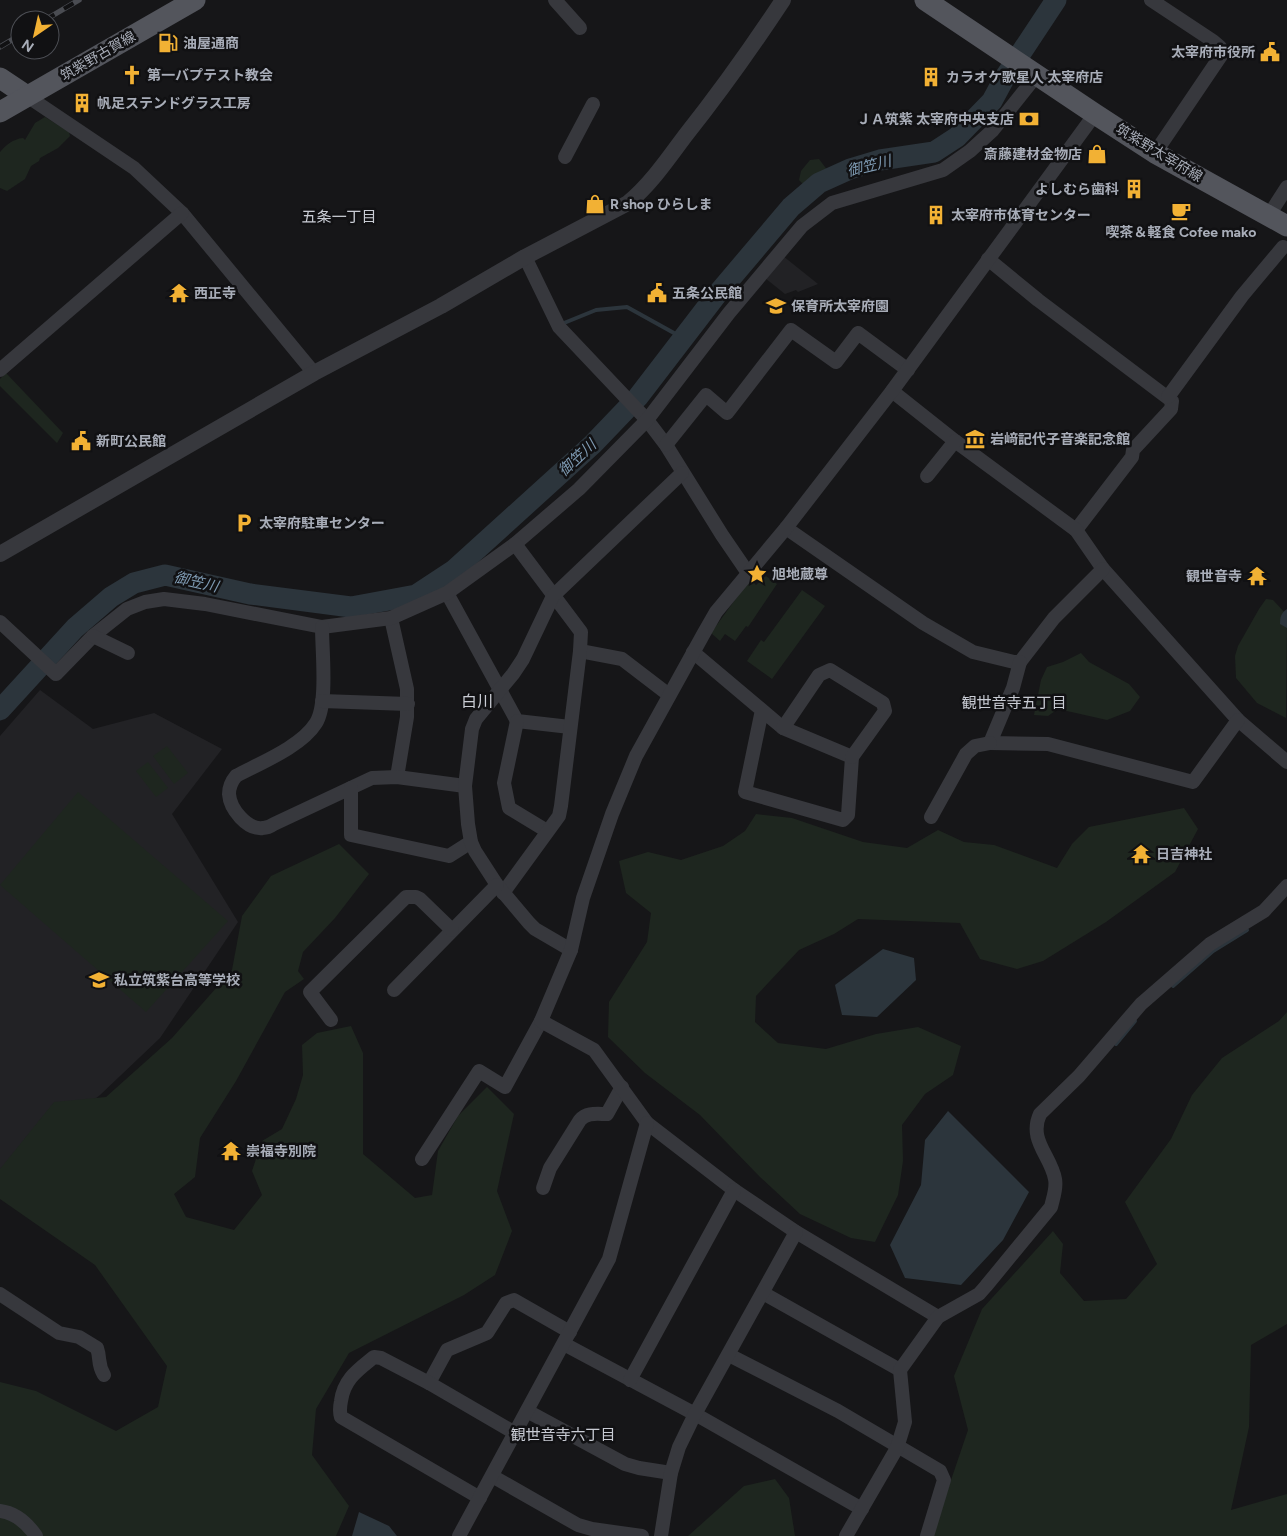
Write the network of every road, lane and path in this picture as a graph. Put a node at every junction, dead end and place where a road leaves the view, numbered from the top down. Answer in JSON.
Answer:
{"nodes":[{"id":1,"x":195,"y":0,"type":"edge"},
{"id":2,"x":555,"y":0,"type":"edge"},
{"id":3,"x":782,"y":0,"type":"edge"},
{"id":4,"x":925,"y":0,"type":"edge"},
{"id":5,"x":1152,"y":0,"type":"edge"},
{"id":6,"x":580,"y":28,"type":"dead end"},
{"id":7,"x":1036,"y":74,"type":"junction"},
{"id":8,"x":0,"y":78,"type":"edge"},
{"id":9,"x":27,"y":96,"type":"junction"},
{"id":10,"x":593,"y":104,"type":"dead end"},
{"id":11,"x":0,"y":112,"type":"edge"},
{"id":12,"x":1095,"y":114,"type":"junction"},
{"id":13,"x":1156,"y":153,"type":"junction"},
{"id":14,"x":565,"y":157,"type":"dead end"},
{"id":15,"x":1287,"y":188,"type":"edge"},
{"id":16,"x":182,"y":213,"type":"junction"},
{"id":17,"x":1269,"y":215,"type":"junction"},
{"id":18,"x":1287,"y":226,"type":"edge"},
{"id":19,"x":1283,"y":248,"type":"dead end"},
{"id":20,"x":525,"y":257,"type":"junction"},
{"id":21,"x":988,"y":259,"type":"junction"},
{"id":22,"x":0,"y":370,"type":"edge"},
{"id":23,"x":908,"y":370,"type":"junction"},
{"id":24,"x":314,"y":373,"type":"junction"},
{"id":25,"x":892,"y":391,"type":"junction"},
{"id":26,"x":1168,"y":397,"type":"junction"},
{"id":27,"x":646,"y":418,"type":"junction"},
{"id":28,"x":955,"y":441,"type":"junction"},
{"id":29,"x":666,"y":445,"type":"junction"},
{"id":30,"x":682,"y":473,"type":"junction"},
{"id":31,"x":927,"y":476,"type":"dead end"},
{"id":32,"x":786,"y":528,"type":"junction"},
{"id":33,"x":1076,"y":530,"type":"junction"},
{"id":34,"x":515,"y":544,"type":"junction"},
{"id":35,"x":0,"y":554,"type":"edge"},
{"id":36,"x":1103,"y":568,"type":"junction"},
{"id":37,"x":748,"y":572,"type":"junction"},
{"id":38,"x":447,"y":593,"type":"junction"},
{"id":39,"x":553,"y":596,"type":"junction"},
{"id":40,"x":391,"y":618,"type":"junction"},
{"id":41,"x":0,"y":622,"type":"edge"},
{"id":42,"x":322,"y":627,"type":"junction"},
{"id":43,"x":93,"y":636,"type":"junction"},
{"id":44,"x":580,"y":651,"type":"junction"},
{"id":45,"x":693,"y":652,"type":"junction"},
{"id":46,"x":128,"y":653,"type":"dead end"},
{"id":47,"x":1020,"y":662,"type":"junction"},
{"id":48,"x":499,"y":690,"type":"junction"},
{"id":49,"x":669,"y":695,"type":"junction"},
{"id":50,"x":322,"y":701,"type":"junction"},
{"id":51,"x":408,"y":704,"type":"junction"},
{"id":52,"x":762,"y":710,"type":"junction"},
{"id":53,"x":1238,"y":720,"type":"junction"},
{"id":54,"x":517,"y":721,"type":"junction"},
{"id":55,"x":570,"y":727,"type":"junction"},
{"id":56,"x":782,"y":728,"type":"junction"},
{"id":57,"x":990,"y":743,"type":"junction"},
{"id":58,"x":852,"y":757,"type":"junction"},
{"id":59,"x":1287,"y":762,"type":"edge"},
{"id":60,"x":397,"y":777,"type":"junction"},
{"id":61,"x":465,"y":786,"type":"junction"},
{"id":62,"x":352,"y":788,"type":"junction"},
{"id":63,"x":931,"y":817,"type":"dead end"},
{"id":64,"x":547,"y":831,"type":"junction"},
{"id":65,"x":471,"y":842,"type":"junction"},
{"id":66,"x":1287,"y":886,"type":"edge"},
{"id":67,"x":500,"y":889,"type":"junction"},
{"id":68,"x":452,"y":930,"type":"junction"},
{"id":69,"x":571,"y":950,"type":"junction"},
{"id":70,"x":394,"y":990,"type":"dead end"},
{"id":71,"x":331,"y":1020,"type":"dead end"},
{"id":72,"x":541,"y":1021,"type":"junction"},
{"id":73,"x":622,"y":1087,"type":"junction"},
{"id":74,"x":647,"y":1122,"type":"junction"},
{"id":75,"x":422,"y":1159,"type":"dead end"},
{"id":76,"x":543,"y":1188,"type":"dead end"},
{"id":77,"x":734,"y":1190,"type":"junction"},
{"id":78,"x":796,"y":1232,"type":"junction"},
{"id":79,"x":0,"y":1294,"type":"edge"},
{"id":80,"x":763,"y":1294,"type":"junction"},
{"id":81,"x":938,"y":1317,"type":"junction"},
{"id":82,"x":567,"y":1338,"type":"junction"},
{"id":83,"x":729,"y":1356,"type":"junction"},
{"id":84,"x":900,"y":1370,"type":"junction"},
{"id":85,"x":104,"y":1375,"type":"dead end"},
{"id":86,"x":630,"y":1380,"type":"junction"},
{"id":87,"x":429,"y":1383,"type":"junction"},
{"id":88,"x":527,"y":1411,"type":"junction"},
{"id":89,"x":695,"y":1414,"type":"junction"},
{"id":90,"x":515,"y":1433,"type":"junction"},
{"id":91,"x":897,"y":1448,"type":"junction"},
{"id":92,"x":671,"y":1472,"type":"junction"},
{"id":93,"x":492,"y":1476,"type":"junction"},
{"id":94,"x":480,"y":1498,"type":"junction"},
{"id":95,"x":862,"y":1509,"type":"junction"},
{"id":96,"x":0,"y":1511,"type":"edge"},
{"id":97,"x":36,"y":1536,"type":"edge"},
{"id":98,"x":459,"y":1536,"type":"edge"},
{"id":99,"x":642,"y":1536,"type":"edge"},
{"id":100,"x":661,"y":1536,"type":"edge"},
{"id":101,"x":846,"y":1536,"type":"edge"},
{"id":102,"x":927,"y":1536,"type":"edge"}],
"edges":[{"from":1,"to":9,"type":"main road","name":"筑紫野古賀線"},
{"from":2,"to":6,"type":"street"},
{"from":3,"to":20,"type":"street"},
{"from":4,"to":7,"type":"main road","name":"筑紫野太宰府線"},
{"from":5,"to":13,"type":"street"},
{"from":7,"to":12,"type":"main road","name":"筑紫野太宰府線"},
{"from":7,"to":27,"type":"street"},
{"from":8,"to":9,"type":"main road"},
{"from":9,"to":11,"type":"main road","name":"筑紫野古賀線"},
{"from":9,"to":16,"type":"street"},
{"from":10,"to":14,"type":"street"},
{"from":12,"to":13,"type":"main road","name":"筑紫野太宰府線"},
{"from":12,"to":21,"type":"street"},
{"from":13,"to":17,"type":"main road","name":"筑紫野太宰府線"},
{"from":15,"to":17,"type":"street"},
{"from":16,"to":22,"type":"street"},
{"from":16,"to":24,"type":"street"},
{"from":17,"to":18,"type":"main road","name":"筑紫野太宰府線"},
{"from":19,"to":26,"type":"street"},
{"from":20,"to":24,"type":"street"},
{"from":20,"to":27,"type":"street"},
{"from":21,"to":23,"type":"street"},
{"from":21,"to":26,"type":"street"},
{"from":23,"to":25,"type":"street"},
{"from":23,"to":29,"type":"street"},
{"from":24,"to":35,"type":"street"},
{"from":25,"to":28,"type":"street"},
{"from":25,"to":32,"type":"street"},
{"from":26,"to":33,"type":"street"},
{"from":27,"to":29,"type":"street"},
{"from":27,"to":34,"type":"street"},
{"from":28,"to":31,"type":"street"},
{"from":28,"to":33,"type":"street"},
{"from":29,"to":30,"type":"street"},
{"from":30,"to":37,"type":"street"},
{"from":30,"to":39,"type":"street"},
{"from":32,"to":37,"type":"street"},
{"from":32,"to":47,"type":"street"},
{"from":33,"to":36,"type":"street"},
{"from":34,"to":38,"type":"street"},
{"from":34,"to":39,"type":"street"},
{"from":36,"to":47,"type":"street"},
{"from":36,"to":53,"type":"street"},
{"from":37,"to":45,"type":"street"},
{"from":38,"to":40,"type":"street"},
{"from":38,"to":48,"type":"street"},
{"from":39,"to":44,"type":"street"},
{"from":39,"to":48,"type":"street"},
{"from":40,"to":42,"type":"street"},
{"from":40,"to":51,"type":"street"},
{"from":41,"to":43,"type":"street"},
{"from":42,"to":43,"type":"street"},
{"from":42,"to":50,"type":"street"},
{"from":43,"to":46,"type":"street"},
{"from":44,"to":49,"type":"street"},
{"from":44,"to":55,"type":"street"},
{"from":45,"to":49,"type":"street"},
{"from":45,"to":52,"type":"street"},
{"from":47,"to":57,"type":"street"},
{"from":48,"to":54,"type":"street"},
{"from":48,"to":61,"type":"street"},
{"from":49,"to":69,"type":"street"},
{"from":50,"to":51,"type":"street"},
{"from":50,"to":62,"type":"street"},
{"from":51,"to":60,"type":"street"},
{"from":52,"to":56,"type":"street"},
{"from":52,"to":58,"type":"street"},
{"from":53,"to":57,"type":"street"},
{"from":53,"to":59,"type":"street"},
{"from":54,"to":55,"type":"street"},
{"from":54,"to":64,"type":"street"},
{"from":55,"to":64,"type":"street"},
{"from":56,"to":58,"type":"street"},
{"from":56,"to":58,"type":"street"},
{"from":57,"to":63,"type":"street"},
{"from":60,"to":61,"type":"street"},
{"from":60,"to":62,"type":"street"},
{"from":61,"to":65,"type":"street"},
{"from":62,"to":65,"type":"street"},
{"from":64,"to":67,"type":"street"},
{"from":65,"to":67,"type":"street"},
{"from":66,"to":81,"type":"street"},
{"from":67,"to":68,"type":"street"},
{"from":67,"to":69,"type":"street"},
{"from":68,"to":70,"type":"street"},
{"from":68,"to":71,"type":"street"},
{"from":69,"to":72,"type":"street"},
{"from":72,"to":73,"type":"street"},
{"from":72,"to":75,"type":"street"},
{"from":73,"to":74,"type":"street"},
{"from":73,"to":76,"type":"street"},
{"from":74,"to":77,"type":"street"},
{"from":74,"to":82,"type":"street"},
{"from":77,"to":78,"type":"street"},
{"from":77,"to":86,"type":"street"},
{"from":78,"to":80,"type":"street"},
{"from":78,"to":81,"type":"street"},
{"from":79,"to":85,"type":"street"},
{"from":80,"to":83,"type":"street"},
{"from":80,"to":84,"type":"street"},
{"from":81,"to":84,"type":"street"},
{"from":82,"to":86,"type":"street"},
{"from":82,"to":87,"type":"street"},
{"from":82,"to":88,"type":"street"},
{"from":83,"to":89,"type":"street"},
{"from":83,"to":91,"type":"street"},
{"from":84,"to":91,"type":"street"},
{"from":86,"to":89,"type":"street"},
{"from":87,"to":90,"type":"street"},
{"from":87,"to":94,"type":"street"},
{"from":88,"to":90,"type":"street"},
{"from":88,"to":92,"type":"street"},
{"from":89,"to":92,"type":"street"},
{"from":89,"to":95,"type":"street"},
{"from":90,"to":93,"type":"street"},
{"from":91,"to":95,"type":"street"},
{"from":91,"to":102,"type":"street"},
{"from":92,"to":100,"type":"street"},
{"from":93,"to":94,"type":"street"},
{"from":93,"to":99,"type":"street"},
{"from":94,"to":98,"type":"street"},
{"from":95,"to":101,"type":"street"},
{"from":96,"to":97,"type":"street"}]}
